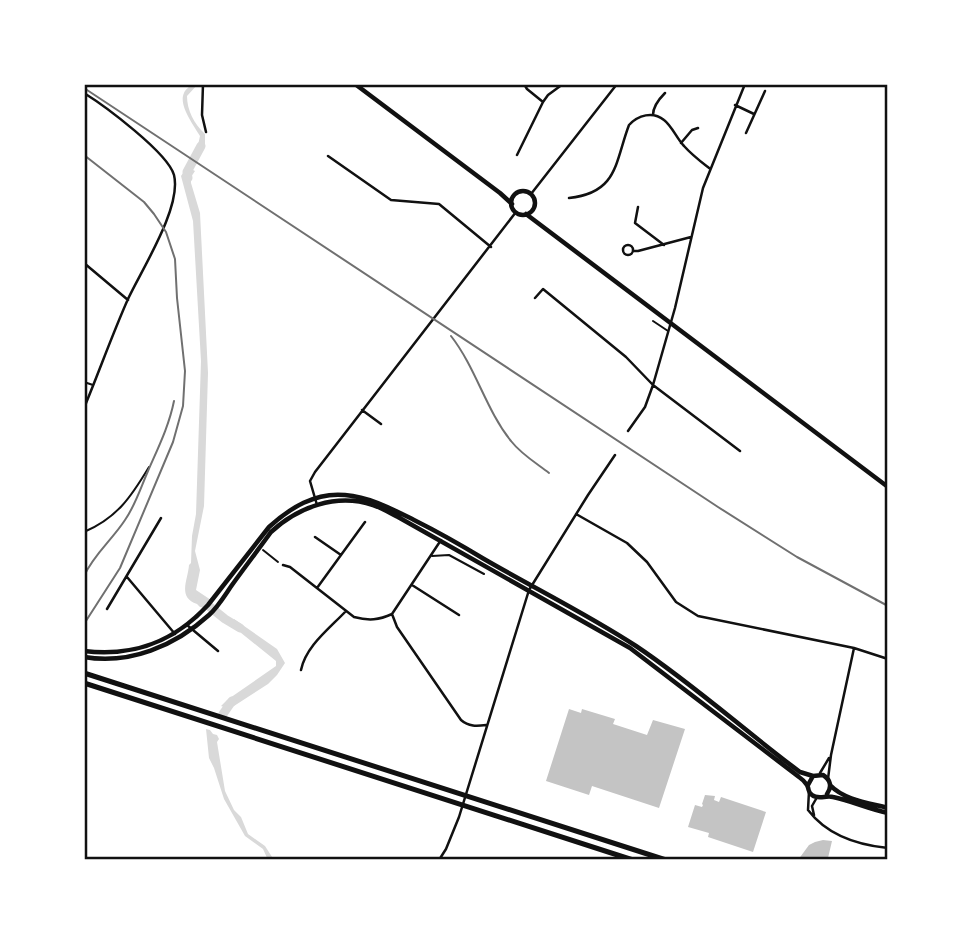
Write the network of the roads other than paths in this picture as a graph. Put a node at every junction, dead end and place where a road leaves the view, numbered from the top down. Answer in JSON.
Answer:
{"nodes":[{"id":1,"x":203,"y":84,"type":"edge"},
{"id":2,"x":355,"y":84,"type":"edge"},
{"id":3,"x":524,"y":84,"type":"edge"},
{"id":4,"x":563,"y":84,"type":"edge"},
{"id":5,"x":617,"y":84,"type":"edge"},
{"id":6,"x":744,"y":84,"type":"edge"},
{"id":7,"x":765,"y":91,"type":"dead end"},
{"id":8,"x":84,"y":93,"type":"edge"},
{"id":9,"x":665,"y":93,"type":"dead end"},
{"id":10,"x":543,"y":102,"type":"junction"},
{"id":11,"x":735,"y":105,"type":"junction"},
{"id":12,"x":754,"y":114,"type":"junction"},
{"id":13,"x":653,"y":115,"type":"junction"},
{"id":14,"x":698,"y":128,"type":"dead end"},
{"id":15,"x":206,"y":132,"type":"dead end"},
{"id":16,"x":746,"y":133,"type":"dead end"},
{"id":17,"x":681,"y":143,"type":"junction"},
{"id":18,"x":517,"y":155,"type":"dead end"},
{"id":19,"x":328,"y":156,"type":"dead end"},
{"id":20,"x":710,"y":169,"type":"junction"},
{"id":21,"x":500,"y":192,"type":"junction"},
{"id":22,"x":531,"y":194,"type":"junction"},
{"id":23,"x":515,"y":195,"type":"junction"},
{"id":24,"x":569,"y":198,"type":"dead end"},
{"id":25,"x":512,"y":204,"type":"junction"},
{"id":26,"x":638,"y":207,"type":"dead end"},
{"id":27,"x":532,"y":210,"type":"junction"},
{"id":28,"x":516,"y":212,"type":"junction"},
{"id":29,"x":526,"y":214,"type":"junction"},
{"id":30,"x":540,"y":223,"type":"junction"},
{"id":31,"x":691,"y":237,"type":"junction"},
{"id":32,"x":664,"y":245,"type":"junction"},
{"id":33,"x":491,"y":247,"type":"junction"},
{"id":34,"x":633,"y":251,"type":"dead end"},
{"id":35,"x":84,"y":263,"type":"edge"},
{"id":36,"x":535,"y":298,"type":"dead end"},
{"id":37,"x":128,"y":300,"type":"junction"},
{"id":38,"x":653,"y":321,"type":"dead end"},
{"id":39,"x":671,"y":324,"type":"junction"},
{"id":40,"x":668,"y":332,"type":"junction"},
{"id":41,"x":84,"y":382,"type":"edge"},
{"id":42,"x":653,"y":384,"type":"junction"},
{"id":43,"x":93,"y":385,"type":"junction"},
{"id":44,"x":84,"y":408,"type":"edge"},
{"id":45,"x":362,"y":410,"type":"junction"},
{"id":46,"x":381,"y":424,"type":"dead end"},
{"id":47,"x":628,"y":431,"type":"dead end"},
{"id":48,"x":740,"y":451,"type":"dead end"},
{"id":49,"x":615,"y":455,"type":"dead end"},
{"id":50,"x":149,"y":467,"type":"dead end"},
{"id":51,"x":888,"y":487,"type":"edge"},
{"id":52,"x":314,"y":498,"type":"junction"},
{"id":53,"x":317,"y":505,"type":"junction"},
{"id":54,"x":576,"y":514,"type":"junction"},
{"id":55,"x":161,"y":518,"type":"dead end"},
{"id":56,"x":365,"y":522,"type":"dead end"},
{"id":57,"x":84,"y":533,"type":"edge"},
{"id":58,"x":314,"y":537,"type":"dead end"},
{"id":59,"x":442,"y":538,"type":"junction"},
{"id":60,"x":341,"y":555,"type":"junction"},
{"id":61,"x":430,"y":556,"type":"junction"},
{"id":62,"x":283,"y":565,"type":"road end"},
{"id":63,"x":484,"y":574,"type":"dead end"},
{"id":64,"x":127,"y":578,"type":"junction"},
{"id":65,"x":412,"y":585,"type":"junction"},
{"id":66,"x":317,"y":588,"type":"junction"},
{"id":67,"x":530,"y":588,"type":"junction"},
{"id":68,"x":107,"y":609,"type":"dead end"},
{"id":69,"x":346,"y":611,"type":"junction"},
{"id":70,"x":392,"y":614,"type":"junction"},
{"id":71,"x":459,"y":615,"type":"dead end"},
{"id":72,"x":190,"y":627,"type":"junction"},
{"id":73,"x":176,"y":635,"type":"junction"},
{"id":74,"x":854,"y":648,"type":"junction"},
{"id":75,"x":84,"y":651,"type":"edge"},
{"id":76,"x":218,"y":651,"type":"dead end"},
{"id":77,"x":84,"y":657,"type":"edge"},
{"id":78,"x":888,"y":659,"type":"edge"},
{"id":79,"x":301,"y":670,"type":"dead end"},
{"id":80,"x":84,"y":673,"type":"edge"},
{"id":81,"x":84,"y":683,"type":"edge"},
{"id":82,"x":487,"y":725,"type":"junction"},
{"id":83,"x":831,"y":755,"type":"junction"},
{"id":84,"x":820,"y":775,"type":"junction"},
{"id":85,"x":813,"y":776,"type":"junction"},
{"id":86,"x":829,"y":783,"type":"junction"},
{"id":87,"x":808,"y":789,"type":"junction"},
{"id":88,"x":826,"y":795,"type":"junction"},
{"id":89,"x":819,"y":797,"type":"junction"},
{"id":90,"x":888,"y":810,"type":"edge"},
{"id":91,"x":816,"y":818,"type":"junction"},
{"id":92,"x":888,"y":848,"type":"edge"},
{"id":93,"x":439,"y":860,"type":"edge"},
{"id":94,"x":633,"y":860,"type":"edge"},
{"id":95,"x":666,"y":860,"type":"edge"}],
"edges":[{"from":1,"to":15,"type":"street"},
{"from":2,"to":21,"type":"main road"},
{"from":3,"to":10,"type":"street"},
{"from":4,"to":10,"type":"street"},
{"from":5,"to":22,"type":"street"},
{"from":6,"to":11,"type":"street"},
{"from":7,"to":12,"type":"street"},
{"from":8,"to":37,"type":"street"},
{"from":9,"to":13,"type":"street"},
{"from":10,"to":18,"type":"street"},
{"from":11,"to":12,"type":"street"},
{"from":11,"to":20,"type":"street"},
{"from":12,"to":16,"type":"street"},
{"from":13,"to":17,"type":"street"},
{"from":13,"to":24,"type":"street"},
{"from":14,"to":17,"type":"street"},
{"from":17,"to":20,"type":"street"},
{"from":19,"to":33,"type":"street"},
{"from":20,"to":31,"type":"street"},
{"from":21,"to":23,"type":"main road"},
{"from":21,"to":25,"type":"main road"},
{"from":22,"to":23,"type":"main road"},
{"from":22,"to":27,"type":"main road"},
{"from":23,"to":25,"type":"main road"},
{"from":25,"to":28,"type":"main road"},
{"from":26,"to":32,"type":"street"},
{"from":27,"to":29,"type":"main road"},
{"from":27,"to":30,"type":"main road"},
{"from":28,"to":29,"type":"main road"},
{"from":28,"to":33,"type":"street"},
{"from":29,"to":30,"type":"main road"},
{"from":30,"to":39,"type":"main road"},
{"from":31,"to":32,"type":"street"},
{"from":31,"to":39,"type":"street"},
{"from":32,"to":34,"type":"street"},
{"from":33,"to":45,"type":"street"},
{"from":35,"to":37,"type":"street"},
{"from":36,"to":42,"type":"street"},
{"from":37,"to":43,"type":"street"},
{"from":38,"to":40,"type":"lane"},
{"from":39,"to":40,"type":"street"},
{"from":39,"to":51,"type":"main road"},
{"from":40,"to":42,"type":"street"},
{"from":41,"to":43,"type":"lane"},
{"from":42,"to":47,"type":"street"},
{"from":42,"to":48,"type":"street"},
{"from":43,"to":44,"type":"street"},
{"from":45,"to":46,"type":"street"},
{"from":45,"to":52,"type":"street"},
{"from":49,"to":54,"type":"street"},
{"from":50,"to":57,"type":"lane"},
{"from":52,"to":53,"type":"street"},
{"from":52,"to":59,"type":"main road"},
{"from":52,"to":72,"type":"main road"},
{"from":53,"to":59,"type":"main road"},
{"from":53,"to":72,"type":"main road"},
{"from":54,"to":67,"type":"street"},
{"from":54,"to":74,"type":"street"},
{"from":55,"to":64,"type":"street"},
{"from":56,"to":60,"type":"street"},
{"from":58,"to":60,"type":"street"},
{"from":59,"to":61,"type":"street"},
{"from":59,"to":67,"type":"main road"},
{"from":60,"to":66,"type":"street"},
{"from":61,"to":63,"type":"lane"},
{"from":61,"to":65,"type":"street"},
{"from":62,"to":66,"type":"street"},
{"from":64,"to":68,"type":"street"},
{"from":64,"to":73,"type":"street"},
{"from":65,"to":70,"type":"street"},
{"from":65,"to":71,"type":"street"},
{"from":66,"to":69,"type":"street"},
{"from":67,"to":82,"type":"street"},
{"from":67,"to":85,"type":"main road"},
{"from":67,"to":87,"type":"main road"},
{"from":69,"to":70,"type":"street"},
{"from":69,"to":79,"type":"street"},
{"from":70,"to":82,"type":"street"},
{"from":72,"to":73,"type":"main road"},
{"from":72,"to":76,"type":"street"},
{"from":73,"to":75,"type":"main road"},
{"from":73,"to":77,"type":"main road"},
{"from":74,"to":78,"type":"street"},
{"from":74,"to":83,"type":"street"},
{"from":80,"to":95,"type":"highway"},
{"from":81,"to":94,"type":"highway"},
{"from":82,"to":93,"type":"street"},
{"from":83,"to":84,"type":"street"},
{"from":83,"to":86,"type":"street"},
{"from":84,"to":85,"type":"main road"},
{"from":84,"to":86,"type":"main road"},
{"from":85,"to":87,"type":"main road"},
{"from":86,"to":88,"type":"main road"},
{"from":86,"to":90,"type":"main road"},
{"from":87,"to":89,"type":"main road"},
{"from":87,"to":91,"type":"street"},
{"from":88,"to":89,"type":"main road"},
{"from":88,"to":90,"type":"main road"},
{"from":89,"to":91,"type":"street"},
{"from":91,"to":92,"type":"street"}]}
